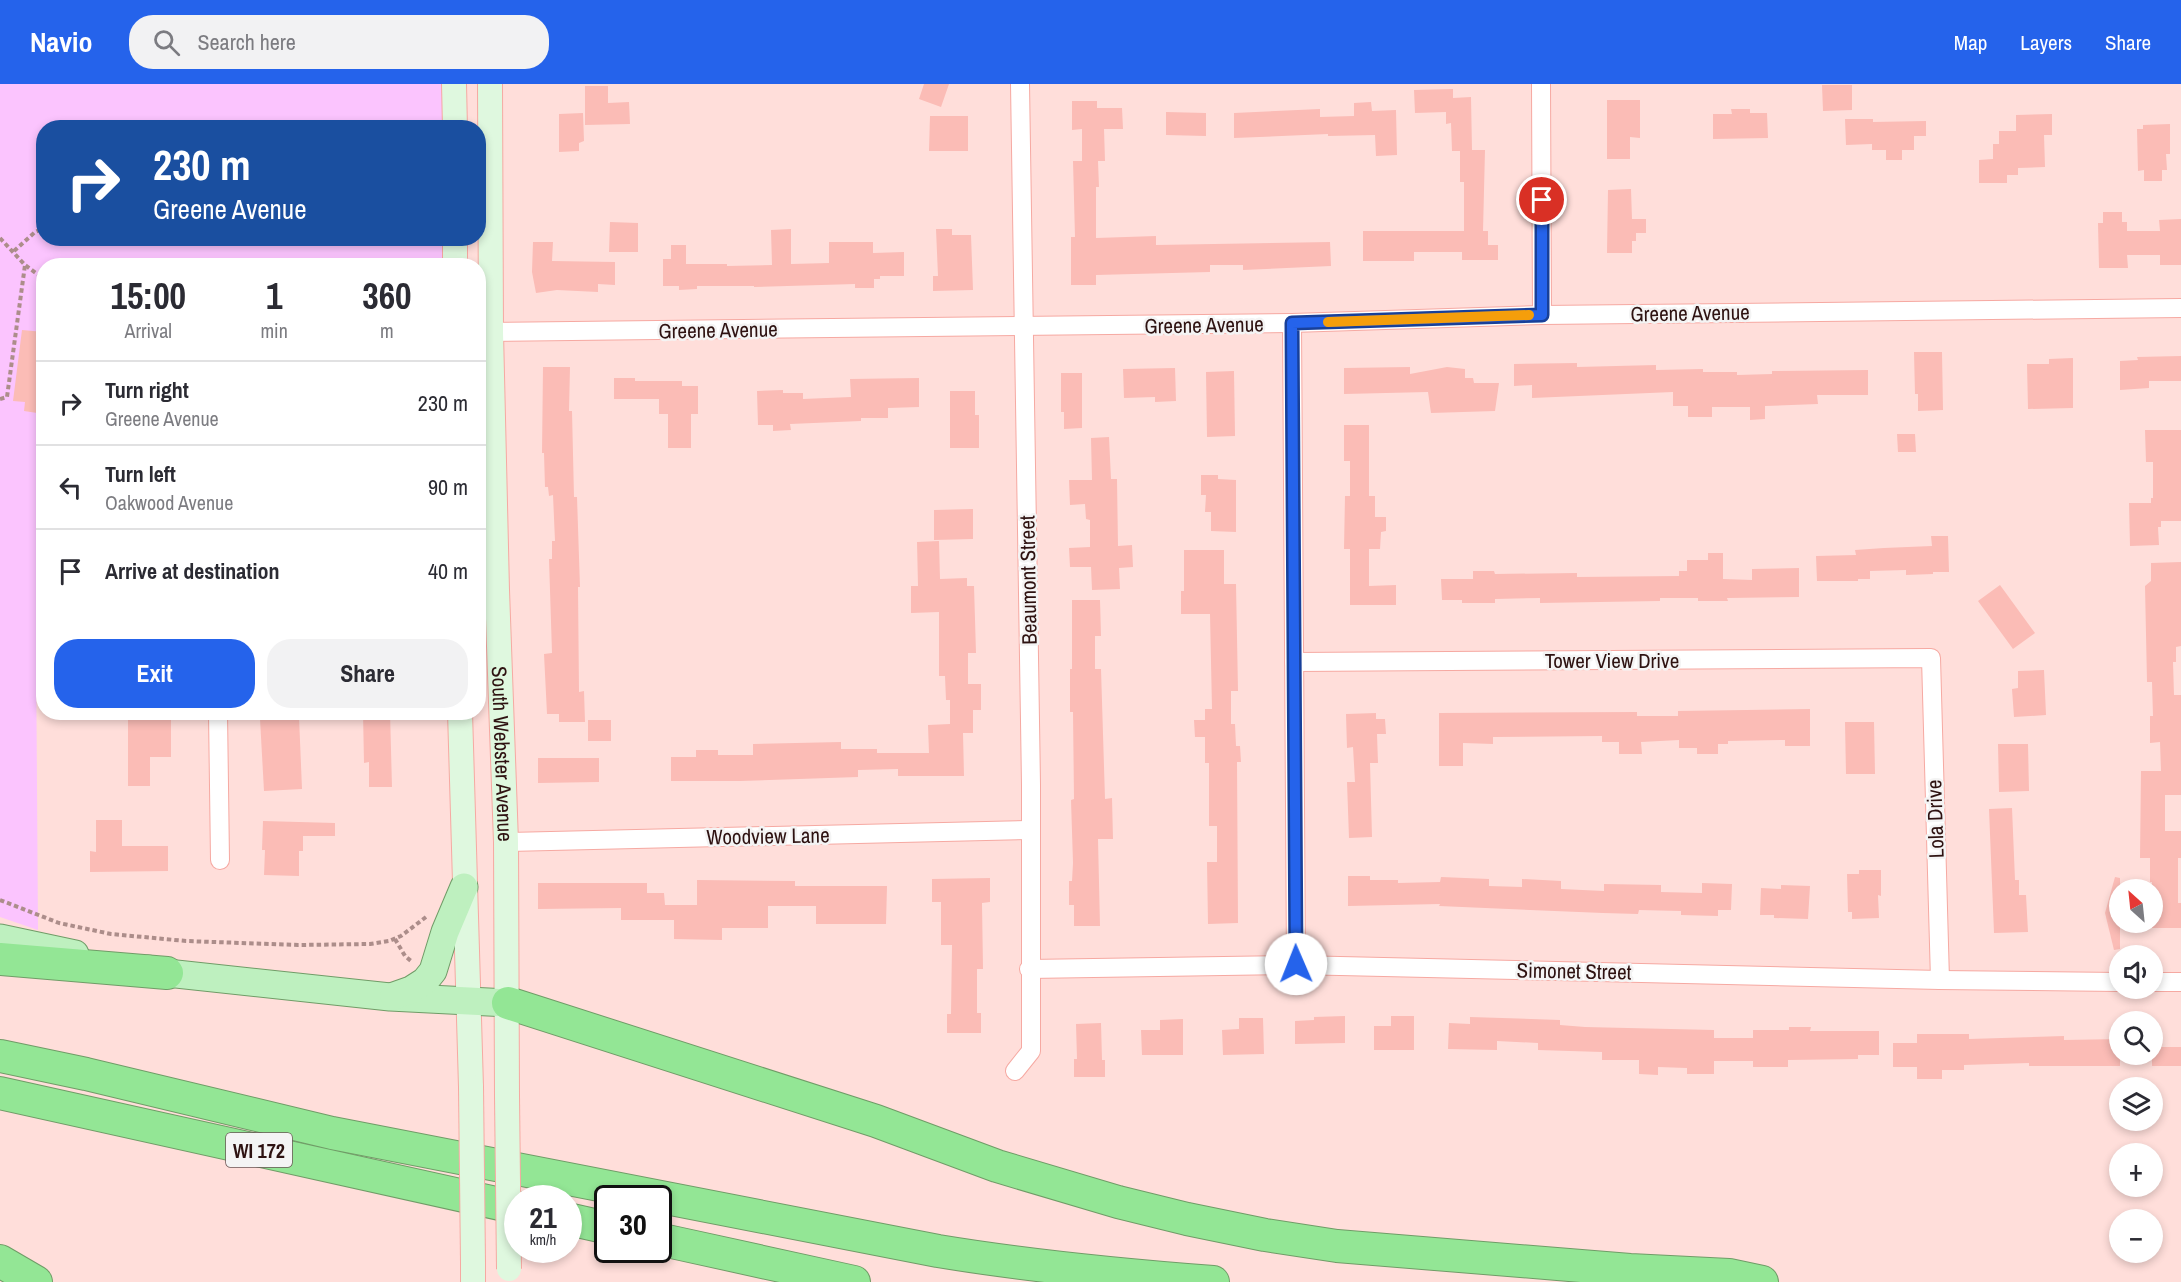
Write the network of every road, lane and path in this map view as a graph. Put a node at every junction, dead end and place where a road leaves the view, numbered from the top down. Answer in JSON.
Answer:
{"nodes":[{"id":1,"x":454,"y":84,"type":"edge"},
{"id":2,"x":490,"y":84,"type":"edge"},
{"id":3,"x":1020,"y":84,"type":"edge"},
{"id":4,"x":1541,"y":84,"type":"edge"},
{"id":5,"x":454,"y":120,"type":"edge"},
{"id":6,"x":36,"y":232,"type":"edge"},
{"id":7,"x":0,"y":238,"type":"edge"},
{"id":8,"x":14,"y":251,"type":"junction"},
{"id":9,"x":25,"y":265,"type":"junction"},
{"id":10,"x":36,"y":273,"type":"edge"},
{"id":11,"x":486,"y":282,"type":"edge"},
{"id":12,"x":2181,"y":308,"type":"edge"},
{"id":13,"x":1542,"y":315,"type":"junction"},
{"id":14,"x":1292,"y":323,"type":"junction"},
{"id":15,"x":1023,"y":327,"type":"junction"},
{"id":16,"x":486,"y":332,"type":"edge"},
{"id":17,"x":0,"y":399,"type":"edge"},
{"id":18,"x":486,"y":418,"type":"edge"},
{"id":19,"x":488,"y":590,"type":"edge"},
{"id":20,"x":1931,"y":658,"type":"joint"},
{"id":21,"x":1294,"y":662,"type":"junction"},
{"id":22,"x":218,"y":720,"type":"edge"},
{"id":23,"x":460,"y":720,"type":"edge"},
{"id":24,"x":1030,"y":830,"type":"junction"},
{"id":25,"x":506,"y":842,"type":"junction"},
{"id":26,"x":220,"y":860,"type":"dead end"},
{"id":27,"x":464,"y":887,"type":"junction"},
{"id":28,"x":0,"y":900,"type":"edge"},
{"id":29,"x":427,"y":916,"type":"dead end"},
{"id":30,"x":0,"y":938,"type":"edge"},
{"id":31,"x":394,"y":939,"type":"junction"},
{"id":32,"x":0,"y":959,"type":"edge"},
{"id":33,"x":411,"y":961,"type":"dead end"},
{"id":34,"x":1296,"y":964,"type":"junction"},
{"id":35,"x":1029,"y":969,"type":"junction"},
{"id":36,"x":167,"y":973,"type":"junction"},
{"id":37,"x":1940,"y":980,"type":"junction"},
{"id":38,"x":2109,"y":982,"type":"edge"},
{"id":39,"x":2163,"y":982,"type":"edge"},
{"id":40,"x":2181,"y":982,"type":"edge"},
{"id":41,"x":390,"y":997,"type":"junction"},
{"id":42,"x":469,"y":1000,"type":"junction"},
{"id":43,"x":508,"y":1003,"type":"junction"},
{"id":44,"x":0,"y":1056,"type":"edge"},
{"id":45,"x":1015,"y":1071,"type":"dead end"},
{"id":46,"x":0,"y":1093,"type":"edge"},
{"id":47,"x":504,"y":1205,"type":"edge"},
{"id":48,"x":672,"y":1242,"type":"edge"},
{"id":49,"x":0,"y":1262,"type":"edge"},
{"id":50,"x":473,"y":1272,"type":"edge"},
{"id":51,"x":509,"y":1276,"type":"edge"},
{"id":52,"x":36,"y":1282,"type":"edge"},
{"id":53,"x":854,"y":1282,"type":"edge"},
{"id":54,"x":1213,"y":1282,"type":"edge"},
{"id":55,"x":1762,"y":1282,"type":"edge"}],
"edges":[{"from":1,"to":5,"type":"main road"},
{"from":2,"to":11,"type":"main road","name":"South Webster Avenue"},
{"from":3,"to":15,"type":"street","name":"Beaumont Street"},
{"from":4,"to":13,"type":"street"},
{"from":6,"to":8,"type":"path"},
{"from":7,"to":8,"type":"path"},
{"from":8,"to":9,"type":"path"},
{"from":9,"to":10,"type":"path"},
{"from":9,"to":17,"type":"path"},
{"from":12,"to":13,"type":"street","name":"Greene Avenue"},
{"from":13,"to":14,"type":"street","name":"Greene Avenue"},
{"from":14,"to":15,"type":"street","name":"Greene Avenue"},
{"from":14,"to":21,"type":"street"},
{"from":15,"to":16,"type":"street","name":"Greene Avenue"},
{"from":15,"to":24,"type":"street","name":"Beaumont Street"},
{"from":18,"to":19,"type":"main road","name":"South Webster Avenue"},
{"from":19,"to":25,"type":"main road","name":"South Webster Avenue"},
{"from":20,"to":21,"type":"street","name":"Tower View Drive"},
{"from":20,"to":37,"type":"street","name":"Lola Drive"},
{"from":21,"to":34,"type":"street"},
{"from":22,"to":26,"type":"street"},
{"from":23,"to":27,"type":"main road","name":"South Webster Avenue"},
{"from":24,"to":25,"type":"street","name":"Woodview Lane"},
{"from":24,"to":35,"type":"street","name":"Beaumont Street"},
{"from":25,"to":43,"type":"main road","name":"South Webster Avenue"},
{"from":27,"to":41,"type":"main road"},
{"from":27,"to":42,"type":"main road","name":"South Webster Avenue"},
{"from":28,"to":31,"type":"path"},
{"from":29,"to":31,"type":"path"},
{"from":30,"to":36,"type":"main road"},
{"from":31,"to":33,"type":"path"},
{"from":32,"to":36,"type":"highway"},
{"from":34,"to":35,"type":"street","name":"Simonet Street"},
{"from":34,"to":37,"type":"street","name":"Simonet Street"},
{"from":35,"to":45,"type":"street","name":"Beaumont Street"},
{"from":36,"to":41,"type":"main road"},
{"from":37,"to":38,"type":"street","name":"Simonet Street"},
{"from":39,"to":40,"type":"street"},
{"from":41,"to":42,"type":"main road"},
{"from":42,"to":43,"type":"main road"},
{"from":42,"to":50,"type":"main road","name":"South Webster Avenue","bridge":true},
{"from":43,"to":51,"type":"main road","name":"South Webster Avenue","bridge":true},
{"from":43,"to":55,"type":"highway"},
{"from":44,"to":54,"type":"highway","number":"WI 172"},
{"from":46,"to":47,"type":"highway","number":"WI 172"},
{"from":48,"to":53,"type":"highway"},
{"from":49,"to":52,"type":"highway"}]}
